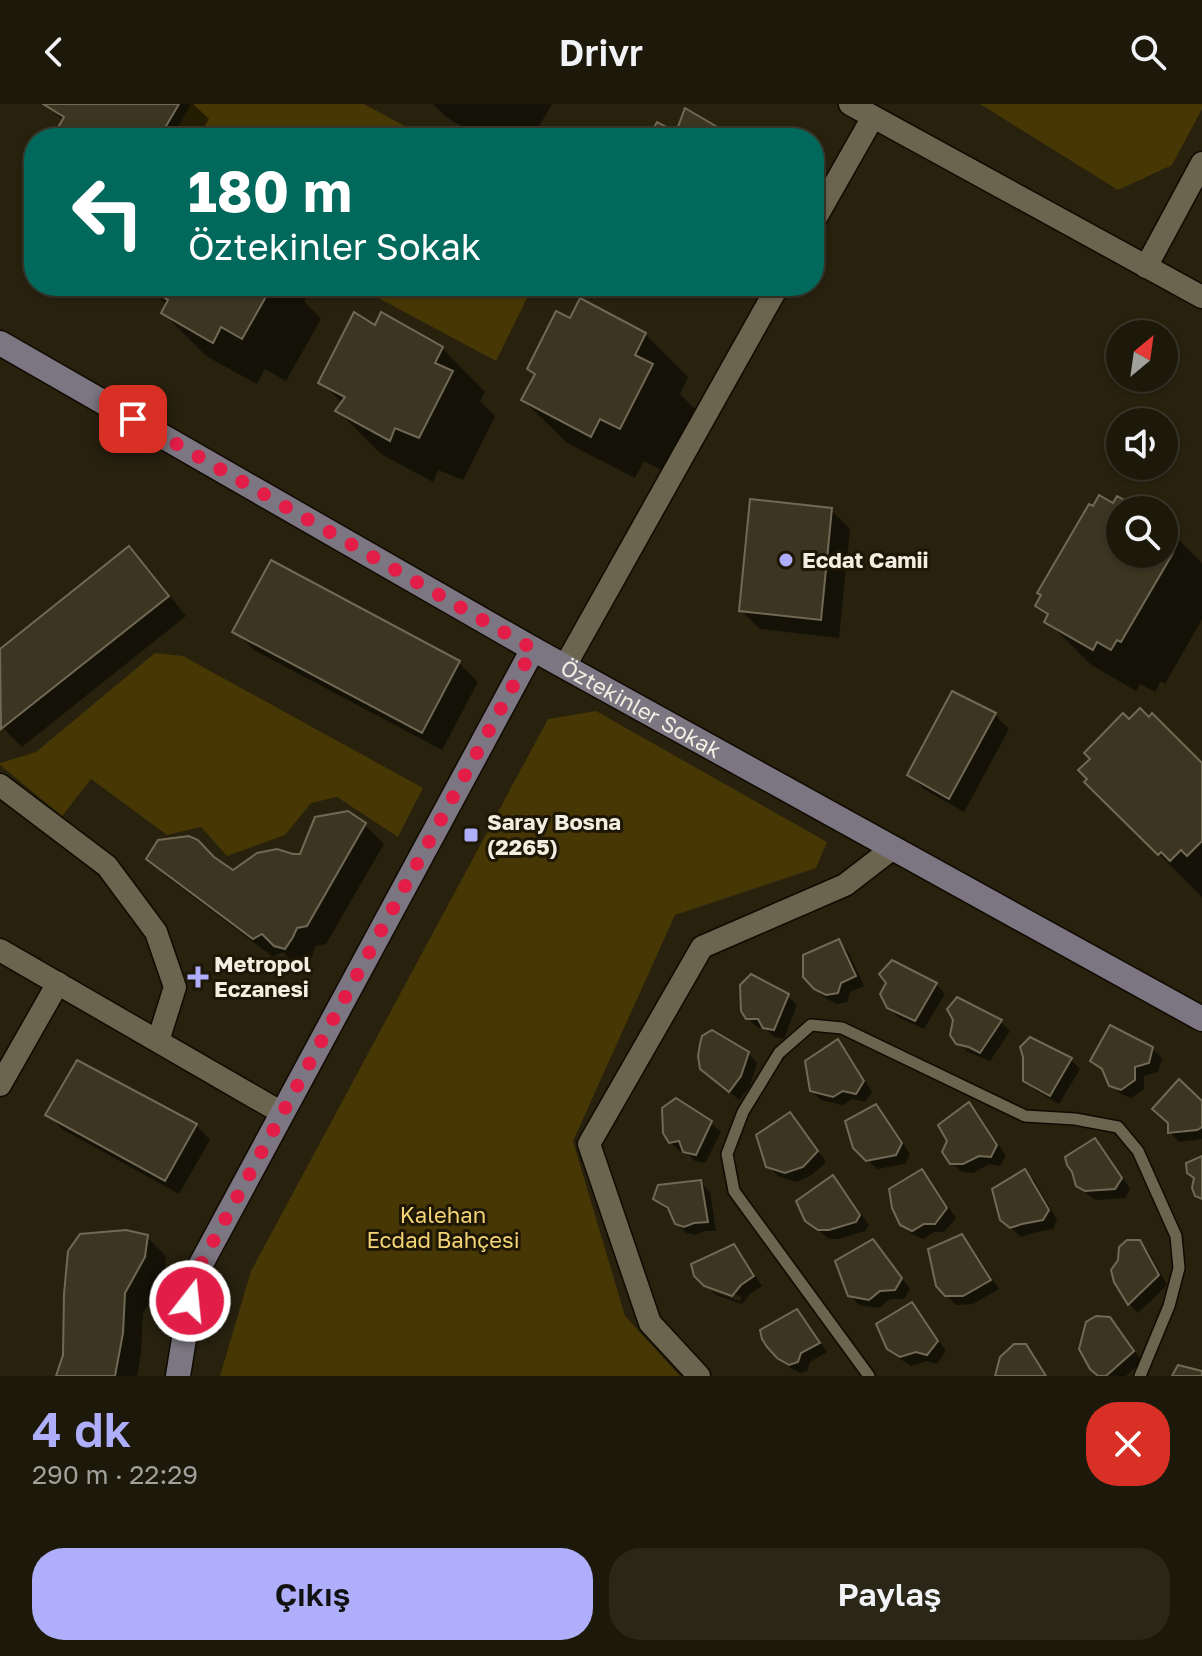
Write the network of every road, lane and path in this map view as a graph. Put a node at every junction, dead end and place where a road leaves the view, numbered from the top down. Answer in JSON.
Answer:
{"nodes":[{"id":1,"x":852,"y":104,"type":"edge"},
{"id":2,"x":873,"y":117,"type":"junction"},
{"id":3,"x":1202,"y":163,"type":"edge"},
{"id":4,"x":824,"y":203,"type":"edge"},
{"id":5,"x":1146,"y":267,"type":"junction"},
{"id":6,"x":772,"y":296,"type":"edge"},
{"id":7,"x":1202,"y":297,"type":"edge"},
{"id":8,"x":0,"y":343,"type":"edge"},
{"id":9,"x":533,"y":649,"type":"junction"},
{"id":10,"x":565,"y":666,"type":"junction"},
{"id":11,"x":0,"y":785,"type":"edge"},
{"id":12,"x":893,"y":848,"type":"junction"},
{"id":13,"x":0,"y":950,"type":"edge"},
{"id":14,"x":58,"y":983,"type":"junction"},
{"id":15,"x":1202,"y":1019,"type":"edge"},
{"id":16,"x":158,"y":1041,"type":"junction"},
{"id":17,"x":0,"y":1085,"type":"edge"},
{"id":18,"x":282,"y":1113,"type":"junction"},
{"id":19,"x":178,"y":1376,"type":"edge"},
{"id":20,"x":699,"y":1376,"type":"edge"},
{"id":21,"x":869,"y":1376,"type":"edge"},
{"id":22,"x":1140,"y":1376,"type":"edge"}],
"edges":[{"from":1,"to":2,"type":"street"},
{"from":2,"to":4,"type":"street"},
{"from":2,"to":5,"type":"street"},
{"from":3,"to":5,"type":"street"},
{"from":5,"to":7,"type":"street"},
{"from":6,"to":10,"type":"street"},
{"from":8,"to":9,"type":"street","name":"Öztekinler Sokak"},
{"from":9,"to":10,"type":"street","name":"Öztekinler Sokak"},
{"from":9,"to":18,"type":"street"},
{"from":10,"to":12,"type":"street","name":"Öztekinler Sokak"},
{"from":11,"to":16,"type":"street"},
{"from":12,"to":15,"type":"street","name":"Öztekinler Sokak"},
{"from":12,"to":20,"type":"street"},
{"from":13,"to":14,"type":"street"},
{"from":14,"to":16,"type":"street"},
{"from":14,"to":17,"type":"street"},
{"from":16,"to":18,"type":"street"},
{"from":18,"to":19,"type":"street"},
{"from":21,"to":22,"type":"lane"}]}
